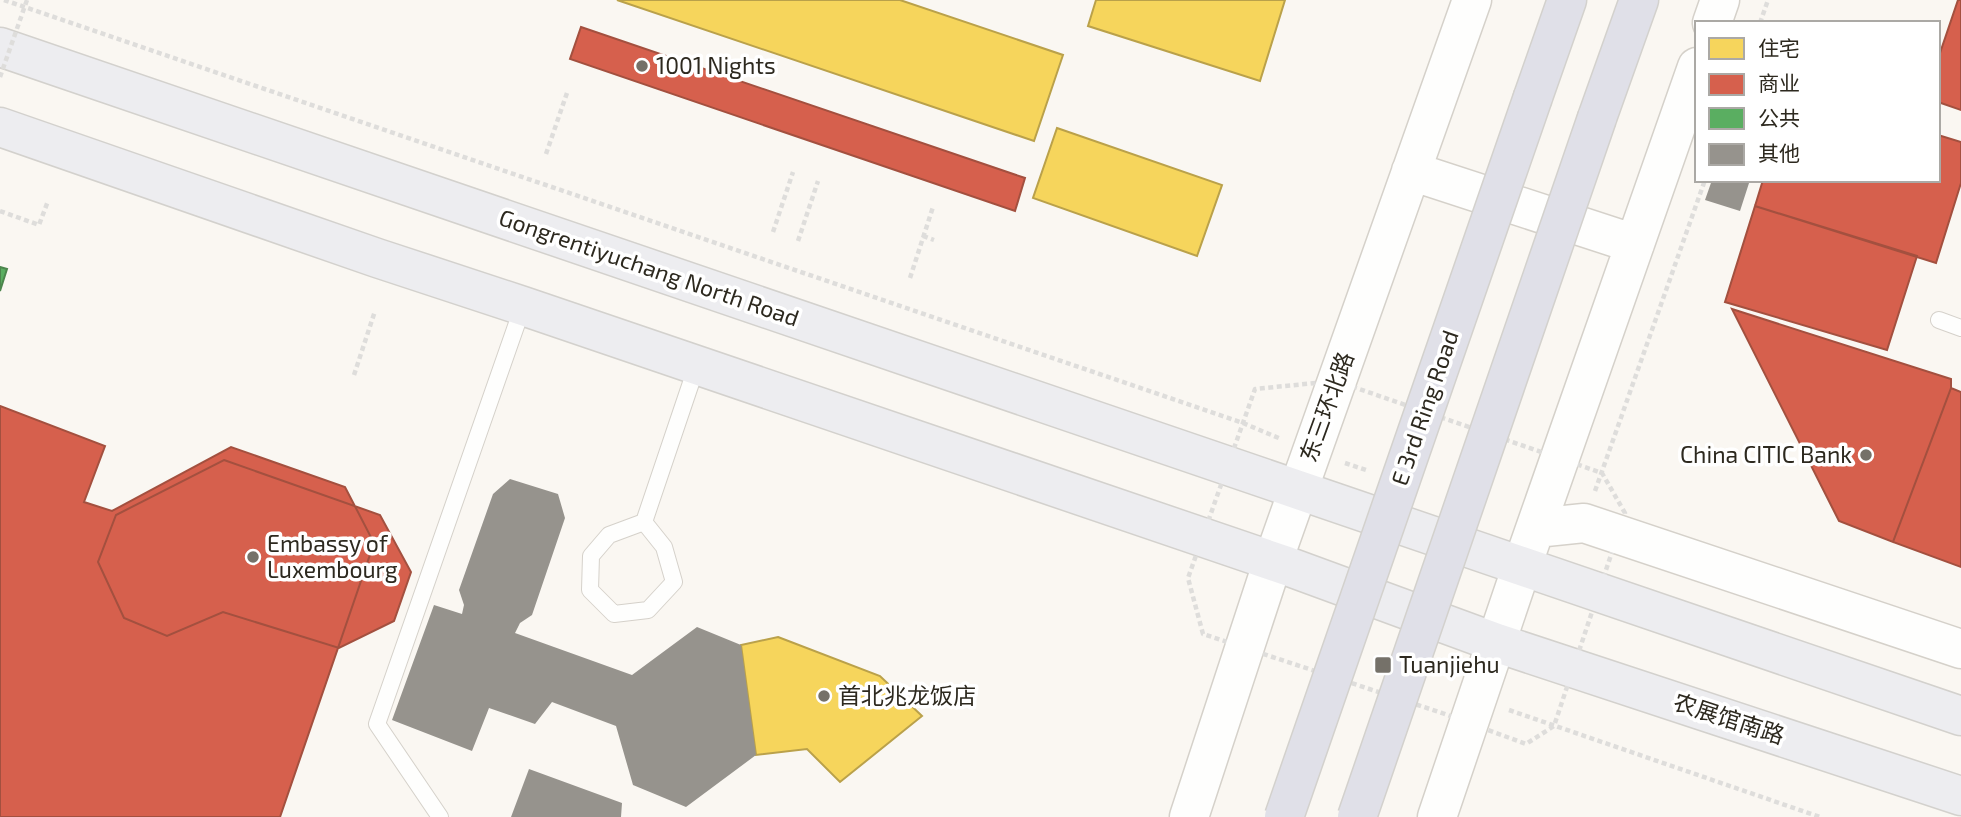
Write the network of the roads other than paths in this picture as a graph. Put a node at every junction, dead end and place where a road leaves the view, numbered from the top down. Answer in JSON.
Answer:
{"nodes":[{"id":1,"x":1472,"y":0,"type":"edge"},
{"id":2,"x":1567,"y":0,"type":"edge"},
{"id":3,"x":1639,"y":0,"type":"edge"},
{"id":4,"x":1720,"y":0,"type":"edge"},
{"id":5,"x":1713,"y":21,"type":"edge"},
{"id":6,"x":0,"y":47,"type":"edge"},
{"id":7,"x":1695,"y":73,"type":"edge"},
{"id":8,"x":0,"y":127,"type":"edge"},
{"id":9,"x":1411,"y":171,"type":"junction"},
{"id":10,"x":1635,"y":244,"type":"junction"},
{"id":11,"x":523,"y":306,"type":"junction"},
{"id":12,"x":1940,"y":320,"type":"dead end"},
{"id":13,"x":1961,"y":328,"type":"edge"},
{"id":14,"x":697,"y":365,"type":"junction"},
{"id":15,"x":1298,"y":489,"type":"junction"},
{"id":16,"x":644,"y":522,"type":"junction"},
{"id":17,"x":1536,"y":527,"type":"junction"},
{"id":18,"x":1273,"y":561,"type":"junction"},
{"id":19,"x":1522,"y":566,"type":"junction"},
{"id":20,"x":1497,"y":643,"type":"junction"},
{"id":21,"x":1961,"y":649,"type":"edge"},
{"id":22,"x":1961,"y":716,"type":"edge"},
{"id":23,"x":1961,"y":796,"type":"edge"},
{"id":24,"x":440,"y":817,"type":"edge"},
{"id":25,"x":1189,"y":817,"type":"edge"},
{"id":26,"x":1284,"y":817,"type":"edge"},
{"id":27,"x":1357,"y":817,"type":"edge"},
{"id":28,"x":1437,"y":817,"type":"edge"}],
"edges":[{"from":1,"to":9,"type":"street","name":"东三环北路"},
{"from":2,"to":26,"type":"highway","name":"E 3rd Ring Road","bridge":true},
{"from":3,"to":27,"type":"highway","bridge":true},
{"from":4,"to":5,"type":"street"},
{"from":6,"to":15,"type":"main road","name":"Gongrentiyuchang North Road"},
{"from":7,"to":10,"type":"street"},
{"from":8,"to":11,"type":"main road"},
{"from":9,"to":10,"type":"street"},
{"from":9,"to":15,"type":"street","name":"东三环北路"},
{"from":10,"to":17,"type":"street"},
{"from":11,"to":14,"type":"main road"},
{"from":11,"to":24,"type":"lane"},
{"from":12,"to":13,"type":"lane"},
{"from":14,"to":16,"type":"lane"},
{"from":14,"to":18,"type":"main road"},
{"from":15,"to":18,"type":"street","name":"东三环北路"},
{"from":15,"to":19,"type":"main road","name":"Gongrentiyuchang North Road"},
{"from":16,"to":16,"type":"lane"},
{"from":17,"to":19,"type":"street"},
{"from":17,"to":21,"type":"street"},
{"from":18,"to":20,"type":"main road","name":"农展馆南路"},
{"from":18,"to":25,"type":"street","name":"东三环北路"},
{"from":19,"to":20,"type":"street"},
{"from":19,"to":22,"type":"main road"},
{"from":20,"to":23,"type":"main road","name":"农展馆南路"},
{"from":20,"to":28,"type":"street"}]}
